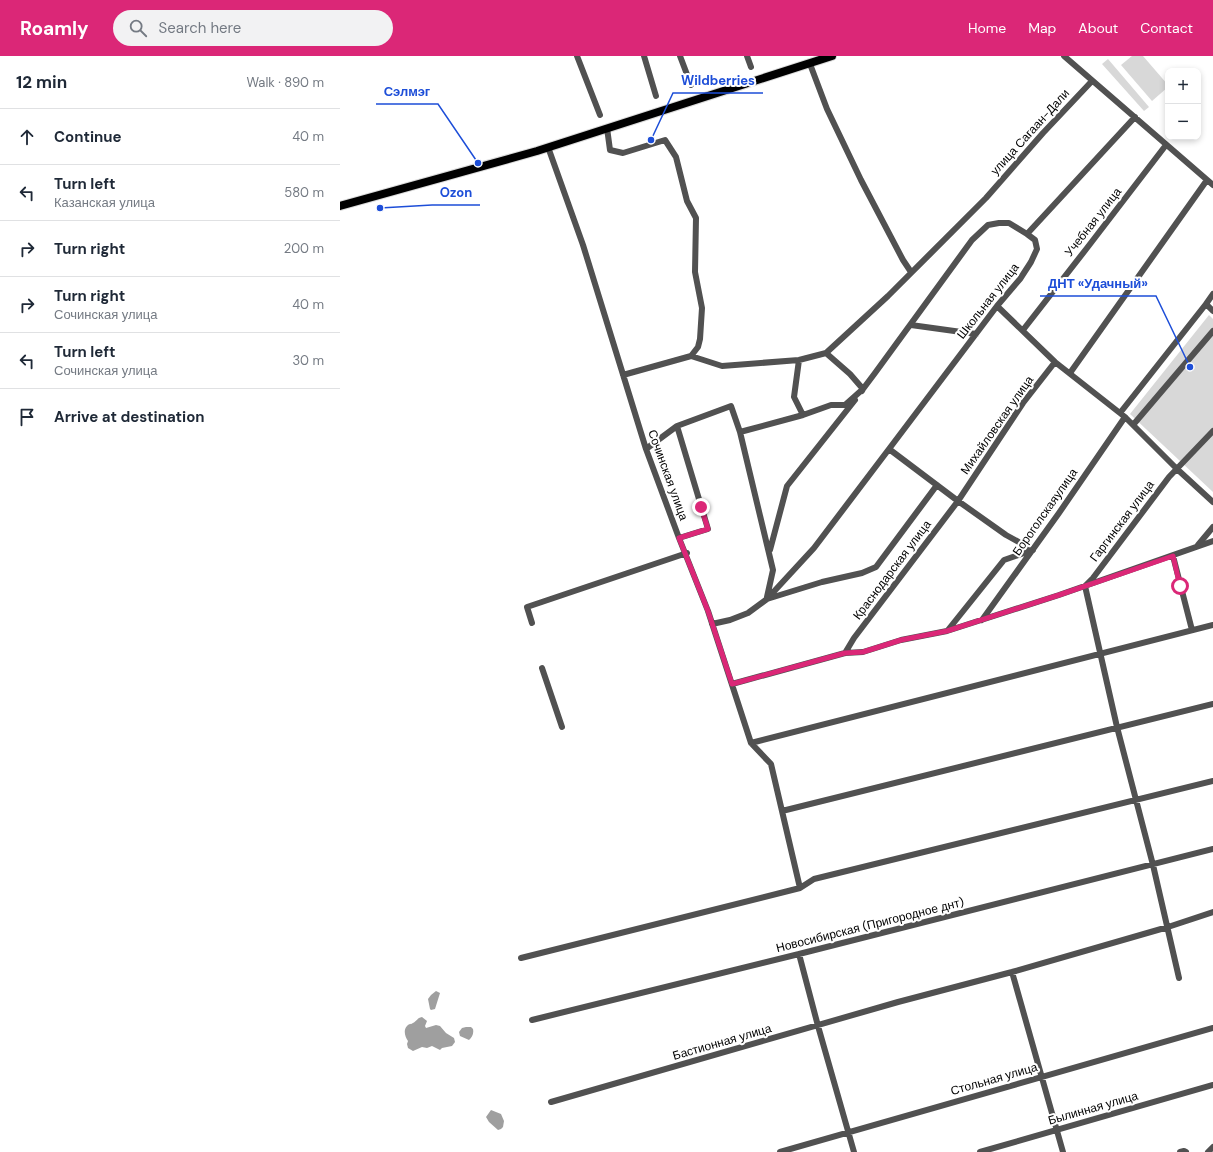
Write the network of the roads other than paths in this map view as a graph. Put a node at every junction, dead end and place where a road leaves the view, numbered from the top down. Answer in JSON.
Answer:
{"nodes":[{"id":1,"x":577,"y":56,"type":"edge"},
{"id":2,"x":644,"y":56,"type":"edge"},
{"id":3,"x":680,"y":56,"type":"edge"},
{"id":4,"x":747,"y":56,"type":"edge"},
{"id":5,"x":832,"y":56,"type":"edge"},
{"id":6,"x":1064,"y":56,"type":"edge"},
{"id":7,"x":810,"y":64,"type":"junction"},
{"id":8,"x":751,"y":67,"type":"dead end"},
{"id":9,"x":1092,"y":81,"type":"junction"},
{"id":10,"x":691,"y":85,"type":"dead end"},
{"id":11,"x":656,"y":96,"type":"dead end"},
{"id":12,"x":600,"y":115,"type":"dead end"},
{"id":13,"x":1135,"y":117,"type":"junction"},
{"id":14,"x":607,"y":128,"type":"junction"},
{"id":15,"x":1166,"y":145,"type":"junction"},
{"id":16,"x":548,"y":147,"type":"junction"},
{"id":17,"x":1207,"y":180,"type":"junction"},
{"id":18,"x":1213,"y":185,"type":"edge"},
{"id":19,"x":340,"y":206,"type":"edge"},
{"id":20,"x":1027,"y":234,"type":"junction"},
{"id":21,"x":911,"y":272,"type":"junction"},
{"id":22,"x":1213,"y":294,"type":"edge"},
{"id":23,"x":1206,"y":304,"type":"junction"},
{"id":24,"x":997,"y":306,"type":"junction"},
{"id":25,"x":1213,"y":311,"type":"edge"},
{"id":26,"x":911,"y":325,"type":"junction"},
{"id":27,"x":1023,"y":330,"type":"junction"},
{"id":28,"x":1213,"y":331,"type":"edge"},
{"id":29,"x":976,"y":334,"type":"junction"},
{"id":30,"x":826,"y":353,"type":"junction"},
{"id":31,"x":691,"y":356,"type":"junction"},
{"id":32,"x":799,"y":360,"type":"junction"},
{"id":33,"x":1056,"y":362,"type":"junction"},
{"id":34,"x":1070,"y":373,"type":"junction"},
{"id":35,"x":623,"y":375,"type":"junction"},
{"id":36,"x":863,"y":389,"type":"junction"},
{"id":37,"x":1120,"y":412,"type":"junction"},
{"id":38,"x":803,"y":415,"type":"junction"},
{"id":39,"x":1125,"y":417,"type":"junction"},
{"id":40,"x":1133,"y":425,"type":"junction"},
{"id":41,"x":677,"y":426,"type":"junction"},
{"id":42,"x":1213,"y":431,"type":"edge"},
{"id":43,"x":740,"y":432,"type":"junction"},
{"id":44,"x":646,"y":449,"type":"junction"},
{"id":45,"x":889,"y":449,"type":"junction"},
{"id":46,"x":1177,"y":469,"type":"junction"},
{"id":47,"x":937,"y":485,"type":"junction"},
{"id":48,"x":958,"y":501,"type":"junction"},
{"id":49,"x":1213,"y":502,"type":"edge"},
{"id":50,"x":1213,"y":527,"type":"edge"},
{"id":51,"x":679,"y":538,"type":"junction"},
{"id":52,"x":1213,"y":541,"type":"edge"},
{"id":53,"x":1197,"y":547,"type":"junction"},
{"id":54,"x":1033,"y":550,"type":"junction"},
{"id":55,"x":769,"y":552,"type":"junction"},
{"id":56,"x":686,"y":553,"type":"junction"},
{"id":57,"x":1173,"y":556,"type":"junction"},
{"id":58,"x":1085,"y":586,"type":"junction"},
{"id":59,"x":767,"y":599,"type":"junction"},
{"id":60,"x":982,"y":620,"type":"junction"},
{"id":61,"x":532,"y":623,"type":"dead end"},
{"id":62,"x":712,"y":624,"type":"junction"},
{"id":63,"x":1213,"y":625,"type":"edge"},
{"id":64,"x":1192,"y":630,"type":"junction"},
{"id":65,"x":947,"y":631,"type":"junction"},
{"id":66,"x":845,"y":653,"type":"junction"},
{"id":67,"x":1100,"y":653,"type":"junction"},
{"id":68,"x":542,"y":668,"type":"dead end"},
{"id":69,"x":732,"y":684,"type":"junction"},
{"id":70,"x":1213,"y":704,"type":"edge"},
{"id":71,"x":562,"y":727,"type":"dead end"},
{"id":72,"x":1117,"y":727,"type":"junction"},
{"id":73,"x":751,"y":743,"type":"junction"},
{"id":74,"x":1213,"y":781,"type":"edge"},
{"id":75,"x":1136,"y":800,"type":"junction"},
{"id":76,"x":782,"y":811,"type":"junction"},
{"id":77,"x":1213,"y":849,"type":"edge"},
{"id":78,"x":1153,"y":864,"type":"junction"},
{"id":79,"x":800,"y":888,"type":"junction"},
{"id":80,"x":1213,"y":912,"type":"edge"},
{"id":81,"x":1168,"y":926,"type":"junction"},
{"id":82,"x":799,"y":954,"type":"junction"},
{"id":83,"x":522,"y":958,"type":"dead end"},
{"id":84,"x":1012,"y":972,"type":"junction"},
{"id":85,"x":1179,"y":978,"type":"dead end"},
{"id":86,"x":532,"y":1020,"type":"dead end"},
{"id":87,"x":818,"y":1026,"type":"junction"},
{"id":88,"x":1213,"y":1028,"type":"edge"},
{"id":89,"x":1042,"y":1077,"type":"junction"},
{"id":90,"x":1213,"y":1085,"type":"edge"},
{"id":91,"x":551,"y":1102,"type":"dead end"},
{"id":92,"x":1056,"y":1130,"type":"junction"},
{"id":93,"x":849,"y":1132,"type":"junction"},
{"id":94,"x":1213,"y":1147,"type":"edge"},
{"id":95,"x":780,"y":1152,"type":"edge"},
{"id":96,"x":854,"y":1152,"type":"edge"},
{"id":97,"x":980,"y":1152,"type":"edge"},
{"id":98,"x":1063,"y":1152,"type":"edge"},
{"id":99,"x":1180,"y":1152,"type":"edge"},
{"id":100,"x":1186,"y":1152,"type":"edge"},
{"id":101,"x":1208,"y":1152,"type":"edge"}],
"edges":[{"from":1,"to":12,"type":"street"},
{"from":2,"to":11,"type":"street"},
{"from":3,"to":10,"type":"street"},
{"from":4,"to":8,"type":"street"},
{"from":5,"to":7,"type":"main road"},
{"from":6,"to":9,"type":"street"},
{"from":7,"to":14,"type":"main road"},
{"from":7,"to":21,"type":"street"},
{"from":9,"to":13,"type":"street"},
{"from":9,"to":21,"type":"street","name":"улица Сагаан-Дали"},
{"from":13,"to":15,"type":"street"},
{"from":13,"to":20,"type":"street"},
{"from":14,"to":16,"type":"main road"},
{"from":14,"to":31,"type":"street"},
{"from":15,"to":17,"type":"street"},
{"from":15,"to":27,"type":"street","name":"Учебная улица"},
{"from":16,"to":19,"type":"main road"},
{"from":16,"to":35,"type":"street","name":"Сочинская улица"},
{"from":17,"to":18,"type":"street"},
{"from":17,"to":34,"type":"street"},
{"from":20,"to":24,"type":"street","name":"Школьная улица"},
{"from":20,"to":26,"type":"street"},
{"from":21,"to":30,"type":"street","name":"улица Сагаан-Дали"},
{"from":22,"to":23,"type":"street"},
{"from":23,"to":25,"type":"street"},
{"from":23,"to":37,"type":"street"},
{"from":24,"to":27,"type":"street"},
{"from":24,"to":29,"type":"street","name":"Школьная улица"},
{"from":26,"to":29,"type":"street"},
{"from":26,"to":36,"type":"street"},
{"from":27,"to":33,"type":"street"},
{"from":28,"to":40,"type":"street"},
{"from":29,"to":45,"type":"street","name":"Школьная улица"},
{"from":30,"to":32,"type":"street"},
{"from":30,"to":36,"type":"street"},
{"from":31,"to":32,"type":"street"},
{"from":31,"to":35,"type":"street"},
{"from":32,"to":38,"type":"street"},
{"from":33,"to":34,"type":"street"},
{"from":33,"to":48,"type":"street","name":"Михайловская улица"},
{"from":34,"to":37,"type":"street"},
{"from":35,"to":44,"type":"street","name":"Сочинская улица"},
{"from":36,"to":38,"type":"street"},
{"from":36,"to":55,"type":"street"},
{"from":37,"to":39,"type":"street"},
{"from":38,"to":43,"type":"street"},
{"from":39,"to":40,"type":"street"},
{"from":39,"to":54,"type":"street","name":"Бороголскаяулица"},
{"from":40,"to":46,"type":"street"},
{"from":41,"to":43,"type":"street"},
{"from":41,"to":44,"type":"street"},
{"from":41,"to":51,"type":"street","name":"Сочинская улица"},
{"from":42,"to":46,"type":"street","name":"Гаргинская улица"},
{"from":43,"to":55,"type":"street"},
{"from":44,"to":51,"type":"street","name":"Сочинская улица"},
{"from":45,"to":47,"type":"street"},
{"from":45,"to":59,"type":"street","name":"Школьная улица"},
{"from":46,"to":49,"type":"street"},
{"from":46,"to":58,"type":"street","name":"Гаргинская улица"},
{"from":47,"to":48,"type":"street"},
{"from":47,"to":59,"type":"street"},
{"from":48,"to":54,"type":"street"},
{"from":48,"to":66,"type":"street","name":"Краснодарская улица"},
{"from":50,"to":53,"type":"street"},
{"from":51,"to":56,"type":"street"},
{"from":52,"to":53,"type":"street"},
{"from":53,"to":57,"type":"street"},
{"from":54,"to":60,"type":"street","name":"Бороголскаяулица"},
{"from":54,"to":65,"type":"street"},
{"from":55,"to":59,"type":"street"},
{"from":56,"to":61,"type":"street"},
{"from":56,"to":62,"type":"street"},
{"from":57,"to":58,"type":"street"},
{"from":57,"to":64,"type":"street"},
{"from":58,"to":60,"type":"street"},
{"from":58,"to":67,"type":"street"},
{"from":59,"to":62,"type":"street"},
{"from":60,"to":65,"type":"street"},
{"from":62,"to":69,"type":"street"},
{"from":63,"to":64,"type":"street"},
{"from":64,"to":67,"type":"street"},
{"from":65,"to":66,"type":"street"},
{"from":66,"to":69,"type":"street"},
{"from":67,"to":72,"type":"street"},
{"from":67,"to":73,"type":"street"},
{"from":68,"to":71,"type":"street"},
{"from":69,"to":73,"type":"street"},
{"from":70,"to":72,"type":"street"},
{"from":72,"to":75,"type":"street"},
{"from":72,"to":76,"type":"street"},
{"from":73,"to":76,"type":"street"},
{"from":74,"to":75,"type":"street"},
{"from":75,"to":78,"type":"street"},
{"from":75,"to":79,"type":"street"},
{"from":76,"to":79,"type":"street"},
{"from":77,"to":78,"type":"street","name":"Новосибирская (Пригородное днт)"},
{"from":78,"to":81,"type":"street"},
{"from":78,"to":82,"type":"street","name":"Новосибирская (Пригородное днт)"},
{"from":79,"to":83,"type":"street"},
{"from":80,"to":81,"type":"street","name":"Бастионная улица"},
{"from":81,"to":84,"type":"street","name":"Бастионная улица"},
{"from":81,"to":85,"type":"street"},
{"from":82,"to":86,"type":"street","name":"Новосибирская (Пригородное днт)"},
{"from":82,"to":87,"type":"street"},
{"from":84,"to":87,"type":"street","name":"Бастионная улица"},
{"from":84,"to":89,"type":"street"},
{"from":87,"to":91,"type":"street","name":"Бастионная улица"},
{"from":87,"to":93,"type":"street"},
{"from":88,"to":89,"type":"street","name":"Стольная улица"},
{"from":89,"to":92,"type":"street"},
{"from":89,"to":93,"type":"street","name":"Стольная улица"},
{"from":90,"to":92,"type":"street","name":"Былинная улица"},
{"from":92,"to":97,"type":"street","name":"Былинная улица"},
{"from":92,"to":98,"type":"street"},
{"from":93,"to":95,"type":"street","name":"Стольная улица"},
{"from":93,"to":96,"type":"street"},
{"from":94,"to":101,"type":"street"},
{"from":99,"to":100,"type":"street"}]}
